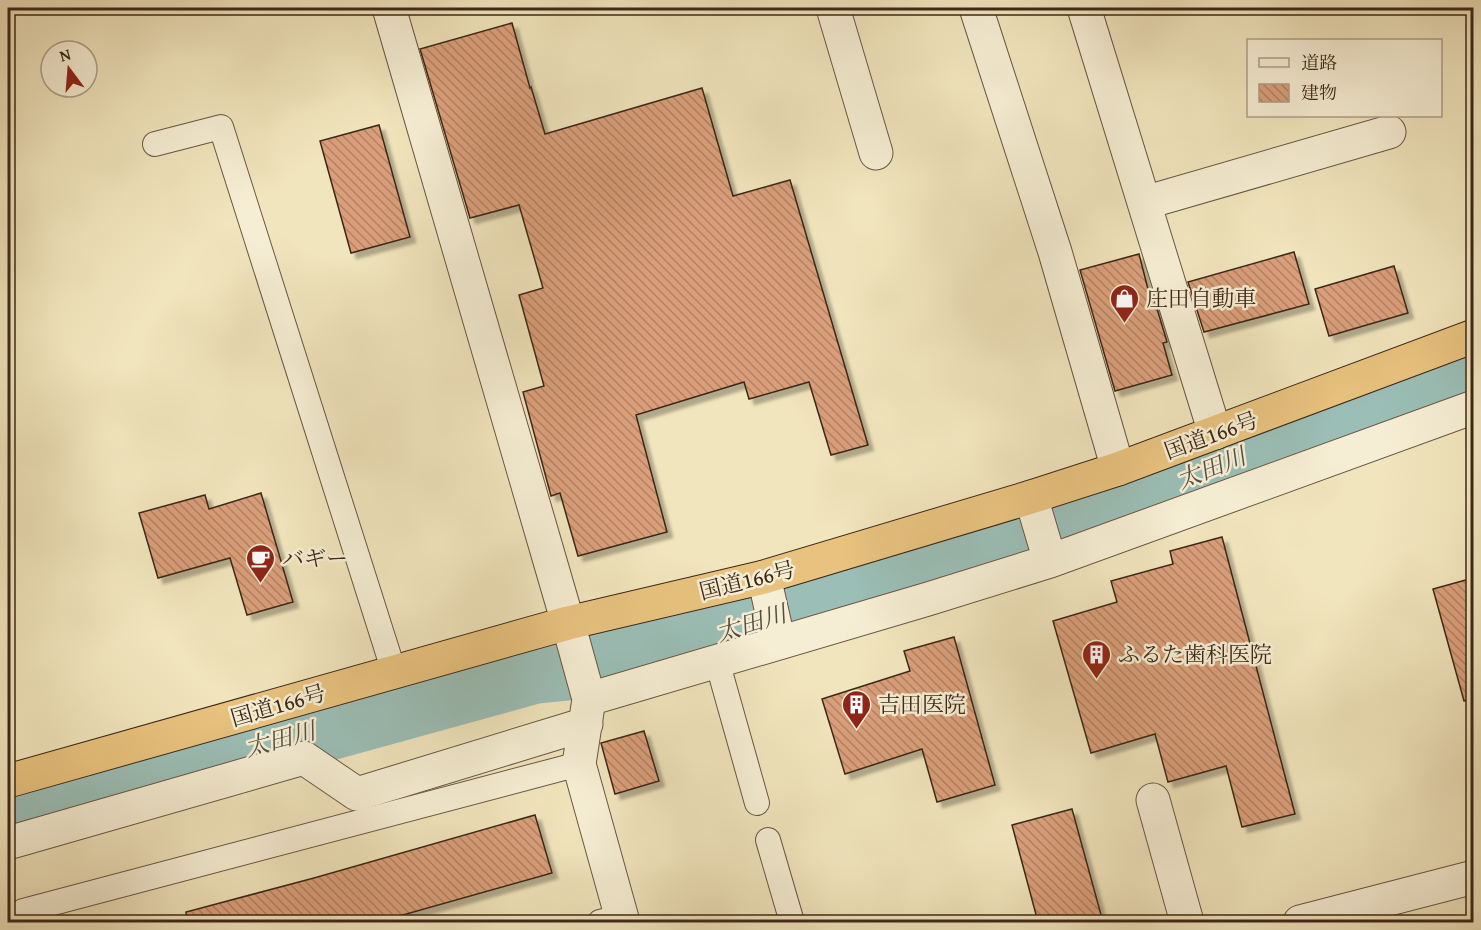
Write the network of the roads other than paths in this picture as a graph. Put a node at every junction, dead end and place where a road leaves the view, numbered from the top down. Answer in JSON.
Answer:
{"nodes":[{"id":1,"x":389,"y":8,"type":"edge"},
{"id":2,"x":833,"y":8,"type":"edge"},
{"id":3,"x":976,"y":8,"type":"edge"},
{"id":4,"x":1084,"y":8,"type":"edge"},
{"id":5,"x":1389,"y":132,"type":"dead end"},
{"id":6,"x":155,"y":144,"type":"dead end"},
{"id":7,"x":876,"y":153,"type":"dead end"},
{"id":8,"x":1144,"y":203,"type":"junction"},
{"id":9,"x":1473,"y":336,"type":"edge"},
{"id":10,"x":1473,"y":407,"type":"edge"},
{"id":11,"x":1215,"y":433,"type":"junction"},
{"id":12,"x":1118,"y":469,"type":"junction"},
{"id":13,"x":1034,"y":507,"type":"junction"},
{"id":14,"x":1048,"y":555,"type":"junction"},
{"id":15,"x":767,"y":587,"type":"junction"},
{"id":16,"x":571,"y":632,"type":"junction"},
{"id":17,"x":778,"y":638,"type":"junction"},
{"id":18,"x":717,"y":661,"type":"junction"},
{"id":19,"x":394,"y":672,"type":"junction"},
{"id":20,"x":587,"y":704,"type":"junction"},
{"id":21,"x":579,"y":764,"type":"junction"},
{"id":22,"x":8,"y":781,"type":"edge"},
{"id":23,"x":1153,"y":800,"type":"dead end"},
{"id":24,"x":758,"y":803,"type":"dead end"},
{"id":25,"x":768,"y":840,"type":"dead end"},
{"id":26,"x":8,"y":843,"type":"edge"},
{"id":27,"x":1473,"y":877,"type":"edge"},
{"id":28,"x":614,"y":921,"type":"edge"},
{"id":29,"x":26,"y":922,"type":"edge"},
{"id":30,"x":792,"y":922,"type":"edge"},
{"id":31,"x":1187,"y":922,"type":"edge"},
{"id":32,"x":1300,"y":922,"type":"edge"}],
"edges":[{"from":1,"to":16,"type":"street"},
{"from":2,"to":7,"type":"street"},
{"from":3,"to":12,"type":"street"},
{"from":4,"to":8,"type":"street"},
{"from":5,"to":8,"type":"street"},
{"from":6,"to":19,"type":"lane"},
{"from":8,"to":11,"type":"street"},
{"from":9,"to":11,"type":"highway","name":"国道166号"},
{"from":10,"to":14,"type":"street"},
{"from":11,"to":12,"type":"highway","name":"国道166号"},
{"from":12,"to":13,"type":"highway","name":"国道166号"},
{"from":13,"to":14,"type":"street"},
{"from":13,"to":15,"type":"highway","name":"国道166号"},
{"from":14,"to":17,"type":"street"},
{"from":15,"to":16,"type":"highway","name":"国道166号"},
{"from":15,"to":17,"type":"street"},
{"from":16,"to":19,"type":"highway","name":"国道166号"},
{"from":16,"to":20,"type":"street"},
{"from":17,"to":18,"type":"street"},
{"from":18,"to":20,"type":"street"},
{"from":18,"to":24,"type":"lane"},
{"from":19,"to":22,"type":"highway","name":"国道166号"},
{"from":20,"to":21,"type":"street"},
{"from":20,"to":26,"type":"street"},
{"from":21,"to":28,"type":"street"},
{"from":21,"to":29,"type":"lane"},
{"from":23,"to":31,"type":"street"},
{"from":25,"to":30,"type":"lane"},
{"from":27,"to":32,"type":"street"}]}
